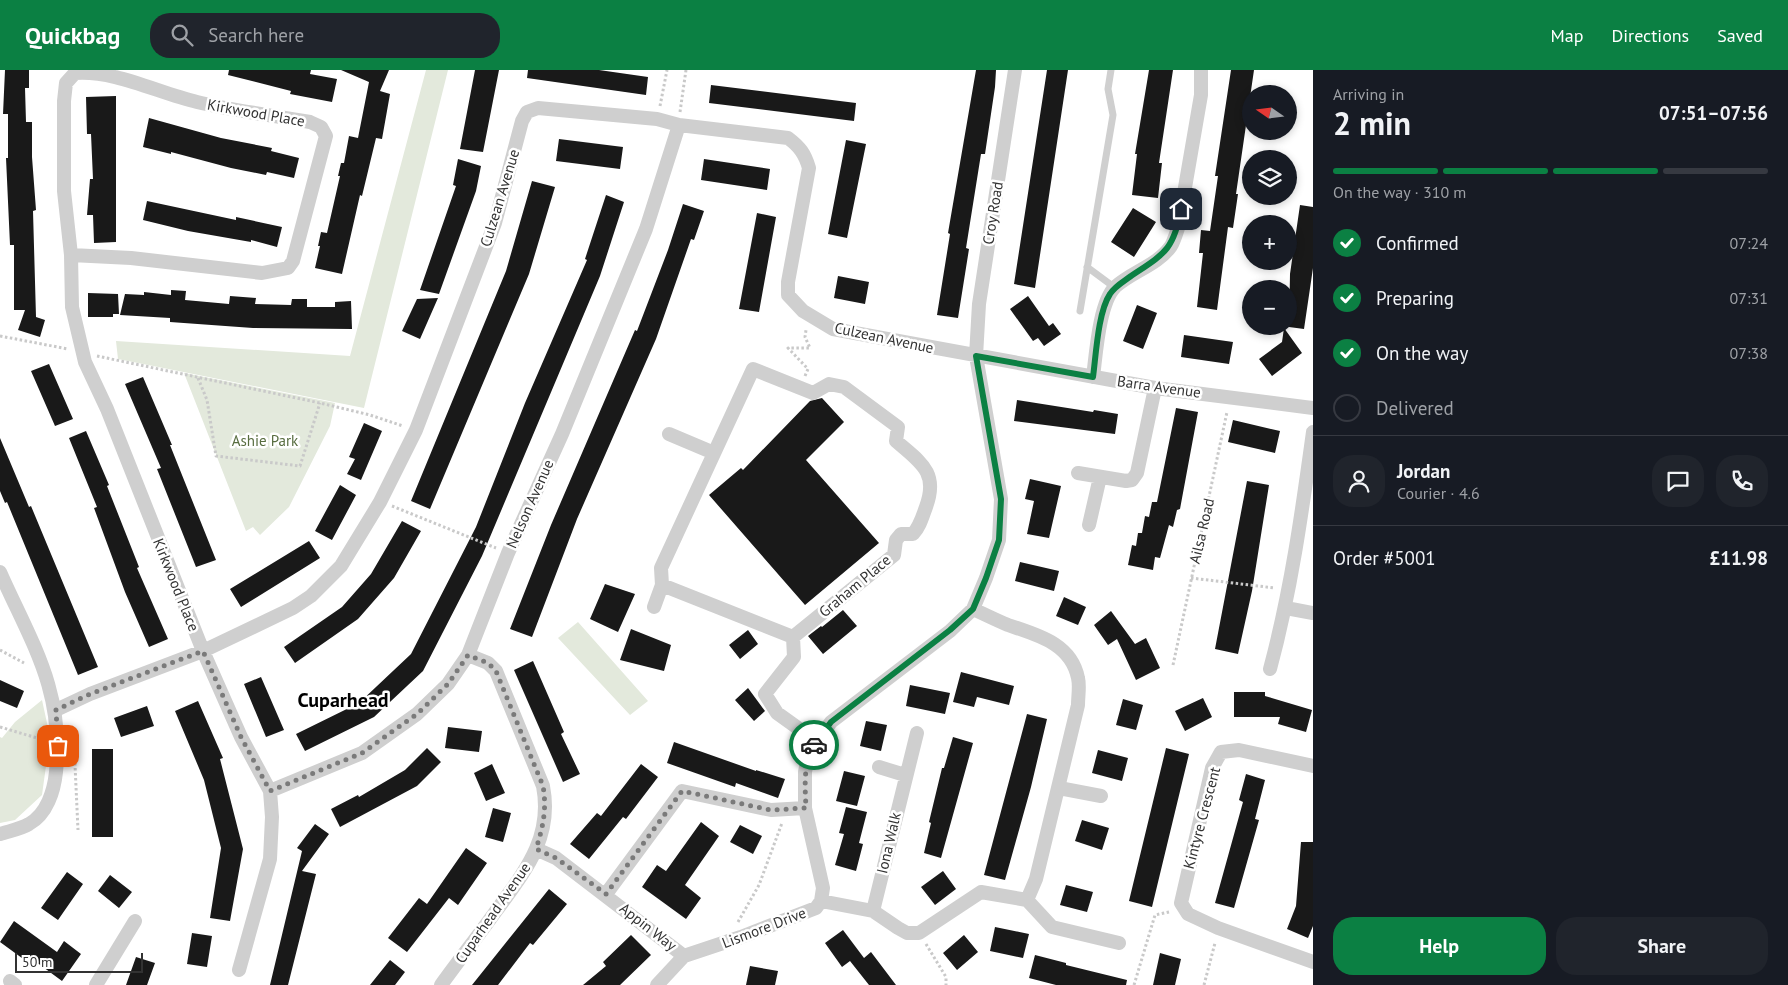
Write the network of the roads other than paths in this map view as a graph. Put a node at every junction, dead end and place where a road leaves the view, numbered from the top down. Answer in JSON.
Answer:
{"nodes":[{"id":1,"x":1015,"y":70,"type":"edge"},
{"id":2,"x":1111,"y":70,"type":"edge"},
{"id":3,"x":1201,"y":70,"type":"edge"},
{"id":4,"x":679,"y":125,"type":"junction"},
{"id":5,"x":71,"y":255,"type":"junction"},
{"id":6,"x":1087,"y":267,"type":"junction"},
{"id":7,"x":1114,"y":287,"type":"junction"},
{"id":8,"x":1080,"y":311,"type":"dead end"},
{"id":9,"x":976,"y":356,"type":"junction"},
{"id":10,"x":1093,"y":377,"type":"junction"},
{"id":11,"x":1155,"y":388,"type":"junction"},
{"id":12,"x":1313,"y":408,"type":"edge"},
{"id":13,"x":1313,"y":432,"type":"edge"},
{"id":14,"x":670,"y":434,"type":"dead end"},
{"id":15,"x":714,"y":453,"type":"junction"},
{"id":16,"x":1078,"y":473,"type":"dead end"},
{"id":17,"x":1100,"y":477,"type":"junction"},
{"id":18,"x":1090,"y":525,"type":"dead end"},
{"id":19,"x":0,"y":572,"type":"edge"},
{"id":20,"x":662,"y":585,"type":"junction"},
{"id":21,"x":654,"y":606,"type":"dead end"},
{"id":22,"x":1286,"y":608,"type":"junction"},
{"id":23,"x":973,"y":609,"type":"junction"},
{"id":24,"x":1313,"y":613,"type":"edge"},
{"id":25,"x":793,"y":637,"type":"junction"},
{"id":26,"x":203,"y":651,"type":"junction"},
{"id":27,"x":468,"y":655,"type":"junction"},
{"id":28,"x":1270,"y":669,"type":"dead end"},
{"id":29,"x":56,"y":710,"type":"junction"},
{"id":30,"x":916,"y":733,"type":"dead end"},
{"id":31,"x":816,"y":741,"type":"junction"},
{"id":32,"x":1313,"y":766,"type":"edge"},
{"id":33,"x":879,"y":767,"type":"dead end"},
{"id":34,"x":905,"y":775,"type":"junction"},
{"id":35,"x":1059,"y":788,"type":"junction"},
{"id":36,"x":270,"y":791,"type":"junction"},
{"id":37,"x":1101,"y":796,"type":"dead end"},
{"id":38,"x":806,"y":808,"type":"junction"},
{"id":39,"x":0,"y":834,"type":"edge"},
{"id":40,"x":536,"y":849,"type":"junction"},
{"id":41,"x":606,"y":894,"type":"junction"},
{"id":42,"x":1027,"y":900,"type":"junction"},
{"id":43,"x":822,"y":901,"type":"junction"},
{"id":44,"x":873,"y":911,"type":"junction"},
{"id":45,"x":135,"y":921,"type":"dead end"},
{"id":46,"x":1119,"y":943,"type":"dead end"},
{"id":47,"x":684,"y":956,"type":"junction"},
{"id":48,"x":1313,"y":962,"type":"edge"},
{"id":49,"x":239,"y":970,"type":"dead end"},
{"id":50,"x":96,"y":985,"type":"edge"},
{"id":51,"x":441,"y":985,"type":"edge"},
{"id":52,"x":657,"y":985,"type":"edge"}],
"edges":[{"from":1,"to":9,"type":"street","name":"Croy Road"},
{"from":2,"to":6,"type":"lane"},
{"from":3,"to":7,"type":"street"},
{"from":4,"to":9,"type":"street","name":"Culzean Avenue"},
{"from":4,"to":26,"type":"street","name":"Culzean Avenue"},
{"from":4,"to":27,"type":"street","name":"Nelson Avenue"},
{"from":5,"to":5,"type":"street","name":"Kirkwood Place"},
{"from":5,"to":26,"type":"street","name":"Kirkwood Place"},
{"from":6,"to":7,"type":"lane"},
{"from":6,"to":8,"type":"lane"},
{"from":7,"to":10,"type":"street"},
{"from":9,"to":10,"type":"street","name":"Barra Avenue"},
{"from":9,"to":23,"type":"street","name":"Lismore Drive"},
{"from":10,"to":11,"type":"street","name":"Barra Avenue"},
{"from":11,"to":12,"type":"street","name":"Barra Avenue"},
{"from":11,"to":17,"type":"street"},
{"from":13,"to":22,"type":"street"},
{"from":14,"to":15,"type":"street"},
{"from":15,"to":20,"type":"street","name":"Graham Place"},
{"from":15,"to":25,"type":"street","name":"Graham Place"},
{"from":16,"to":17,"type":"street"},
{"from":17,"to":18,"type":"street"},
{"from":19,"to":29,"type":"street"},
{"from":20,"to":21,"type":"street","name":"Graham Place"},
{"from":20,"to":25,"type":"street"},
{"from":22,"to":24,"type":"street"},
{"from":22,"to":28,"type":"street"},
{"from":23,"to":31,"type":"street","name":"Lismore Drive"},
{"from":23,"to":35,"type":"street"},
{"from":25,"to":31,"type":"street"},
{"from":26,"to":29,"type":"street","name":"Culzean Avenue"},
{"from":26,"to":36,"type":"street","name":"Kirkwood Place"},
{"from":27,"to":36,"type":"street","name":"Nelson Avenue"},
{"from":27,"to":40,"type":"street","name":"Cuparhead Avenue"},
{"from":29,"to":39,"type":"street"},
{"from":30,"to":34,"type":"street","name":"Iona Walk"},
{"from":31,"to":38,"type":"street","name":"Lismore Drive"},
{"from":32,"to":48,"type":"street","name":"Kintyre Crescent"},
{"from":33,"to":34,"type":"street"},
{"from":34,"to":44,"type":"street","name":"Iona Walk"},
{"from":35,"to":37,"type":"street"},
{"from":35,"to":42,"type":"street"},
{"from":36,"to":49,"type":"street","name":"Kirkwood Place"},
{"from":38,"to":41,"type":"street"},
{"from":38,"to":43,"type":"street","name":"Lismore Drive"},
{"from":40,"to":41,"type":"street","name":"Appin Way"},
{"from":40,"to":51,"type":"street","name":"Cuparhead Avenue"},
{"from":41,"to":47,"type":"street","name":"Appin Way"},
{"from":42,"to":44,"type":"street"},
{"from":42,"to":46,"type":"street"},
{"from":43,"to":44,"type":"street"},
{"from":43,"to":47,"type":"street","name":"Lismore Drive"},
{"from":45,"to":50,"type":"street"},
{"from":47,"to":52,"type":"street","name":"Lismore Drive"}]}
